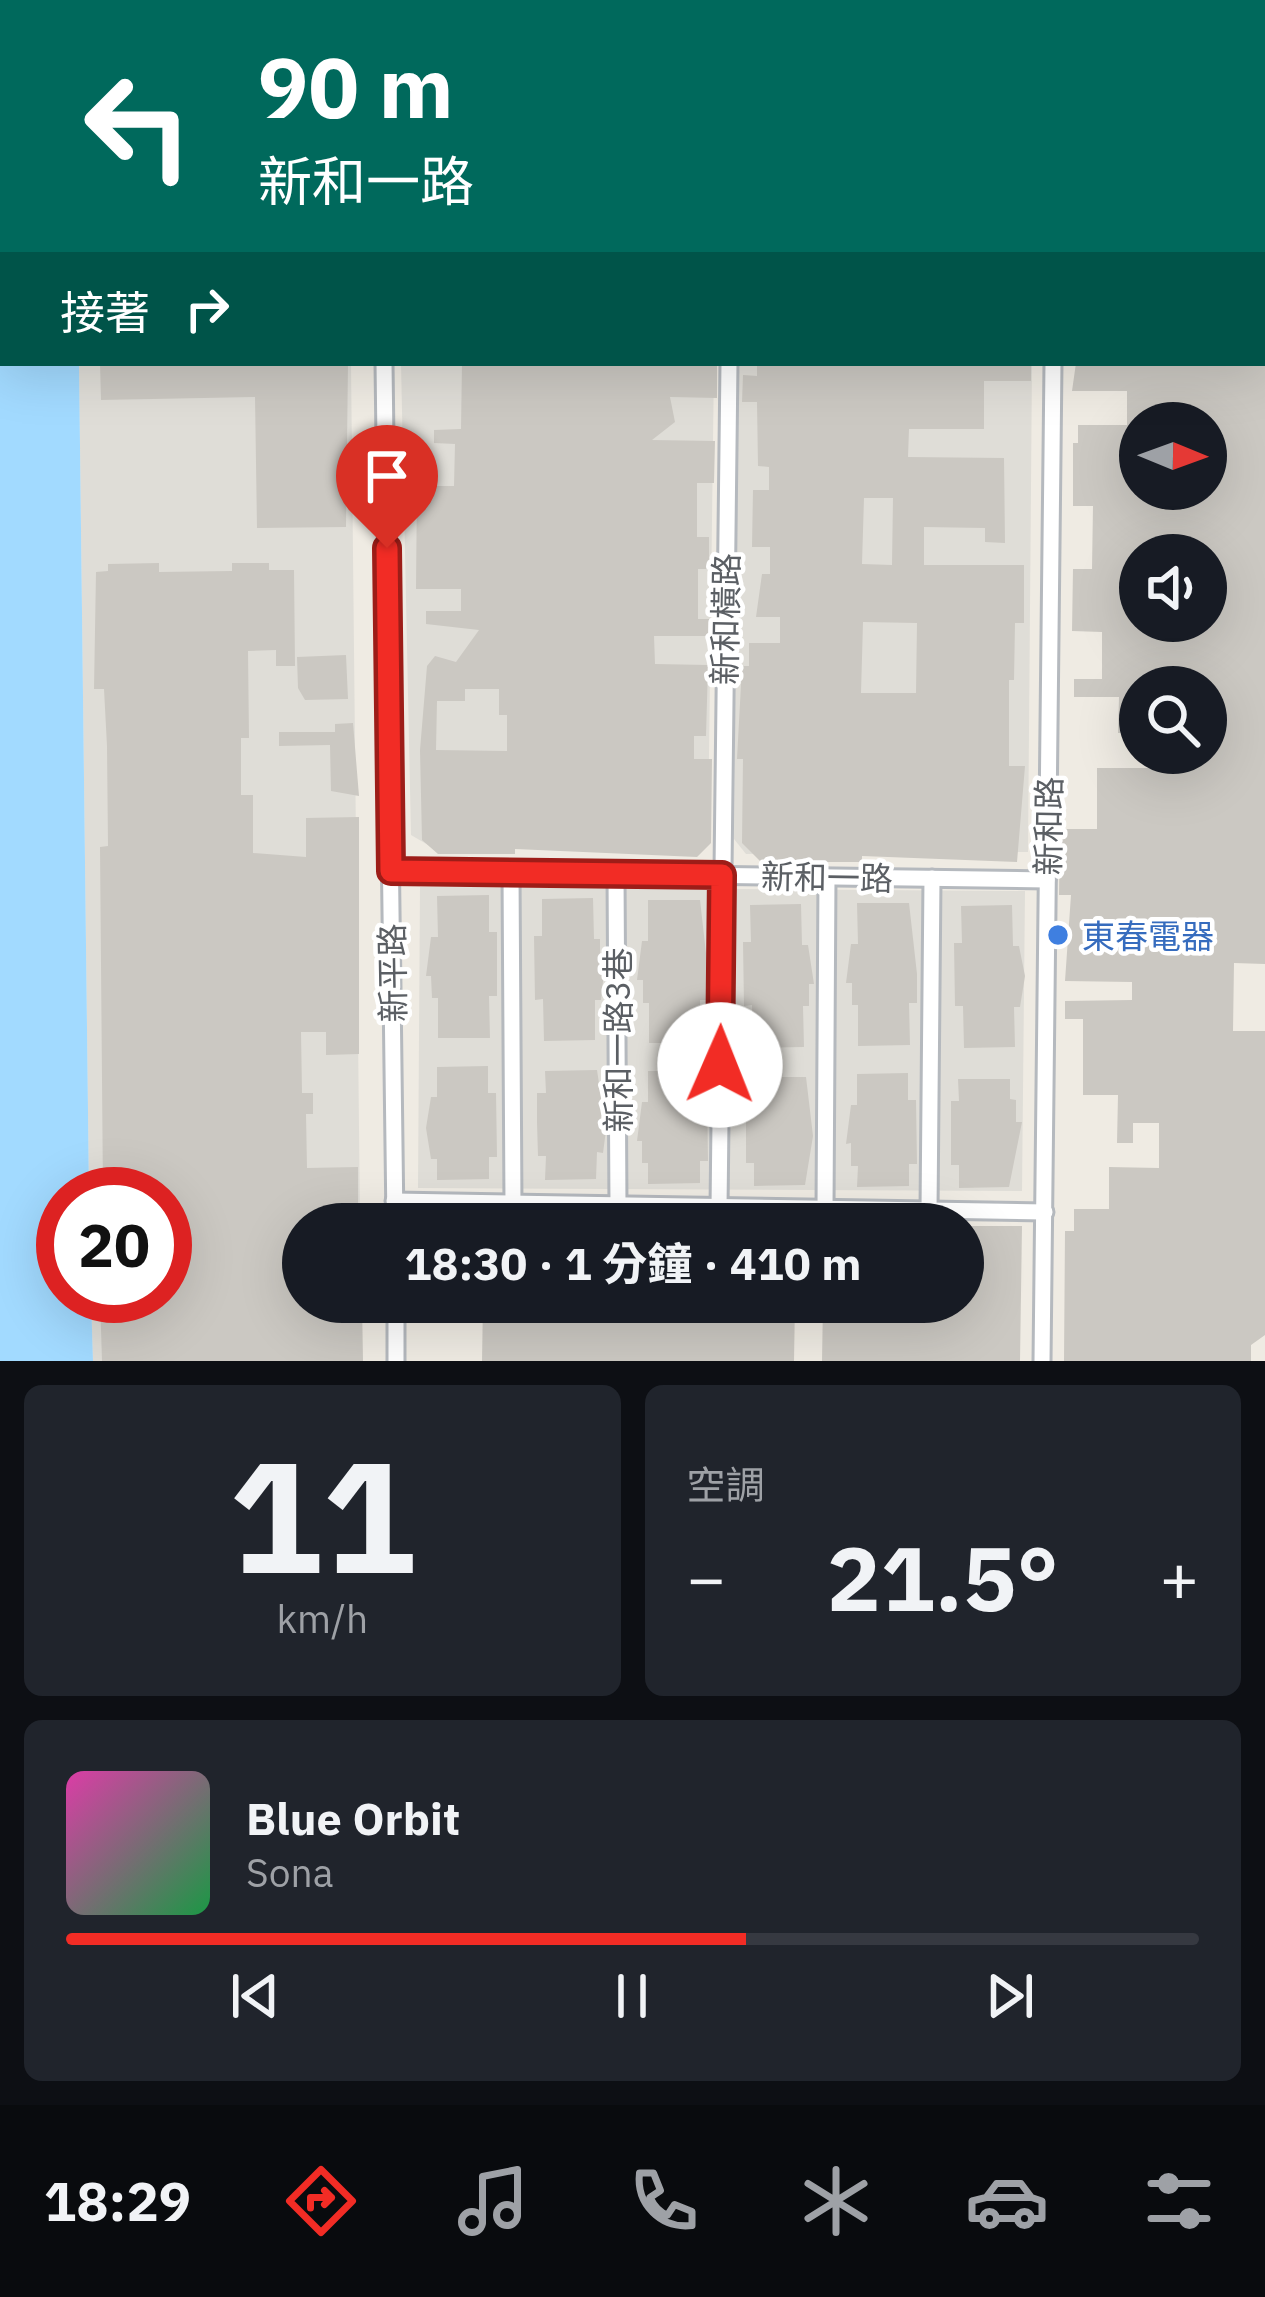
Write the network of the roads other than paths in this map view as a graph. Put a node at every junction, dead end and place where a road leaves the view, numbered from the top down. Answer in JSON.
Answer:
{"nodes":[{"id":1,"x":384,"y":366,"type":"edge"},
{"id":2,"x":729,"y":366,"type":"edge"},
{"id":3,"x":1053,"y":366,"type":"edge"},
{"id":4,"x":391,"y":871,"type":"junction"},
{"id":5,"x":511,"y":873,"type":"junction"},
{"id":6,"x":616,"y":874,"type":"junction"},
{"id":7,"x":722,"y":875,"type":"junction"},
{"id":8,"x":827,"y":877,"type":"junction"},
{"id":9,"x":932,"y":878,"type":"junction"},
{"id":10,"x":1047,"y":880,"type":"junction"},
{"id":11,"x":394,"y":1202,"type":"joint"},
{"id":12,"x":453,"y":1203,"type":"edge"},
{"id":13,"x":512,"y":1203,"type":"edge"},
{"id":14,"x":618,"y":1203,"type":"edge"},
{"id":15,"x":719,"y":1203,"type":"edge"},
{"id":16,"x":826,"y":1203,"type":"edge"},
{"id":17,"x":929,"y":1203,"type":"edge"},
{"id":18,"x":984,"y":1211,"type":"edge"},
{"id":19,"x":1045,"y":1212,"type":"junction"},
{"id":20,"x":396,"y":1323,"type":"edge"},
{"id":21,"x":396,"y":1361,"type":"edge"},
{"id":22,"x":1042,"y":1361,"type":"edge"}],
"edges":[{"from":1,"to":4,"type":"street","name":"新平路"},
{"from":2,"to":7,"type":"street","name":"新和橫路"},
{"from":3,"to":10,"type":"street","name":"新和路"},
{"from":4,"to":5,"type":"street","name":"新和一路"},
{"from":4,"to":11,"type":"street","name":"新平路"},
{"from":5,"to":6,"type":"street","name":"新和一路"},
{"from":5,"to":13,"type":"street"},
{"from":6,"to":7,"type":"street","name":"新和一路"},
{"from":6,"to":14,"type":"street","name":"新和一路3巷"},
{"from":7,"to":8,"type":"street","name":"新和一路"},
{"from":7,"to":15,"type":"street","name":"新和橫路"},
{"from":8,"to":9,"type":"street","name":"新和一路"},
{"from":8,"to":16,"type":"street"},
{"from":9,"to":10,"type":"street","name":"新和一路"},
{"from":9,"to":17,"type":"street"},
{"from":10,"to":19,"type":"street","name":"新和路"},
{"from":11,"to":12,"type":"street"},
{"from":18,"to":19,"type":"street"},
{"from":19,"to":22,"type":"street","name":"新和路"},
{"from":20,"to":21,"type":"street"}]}
